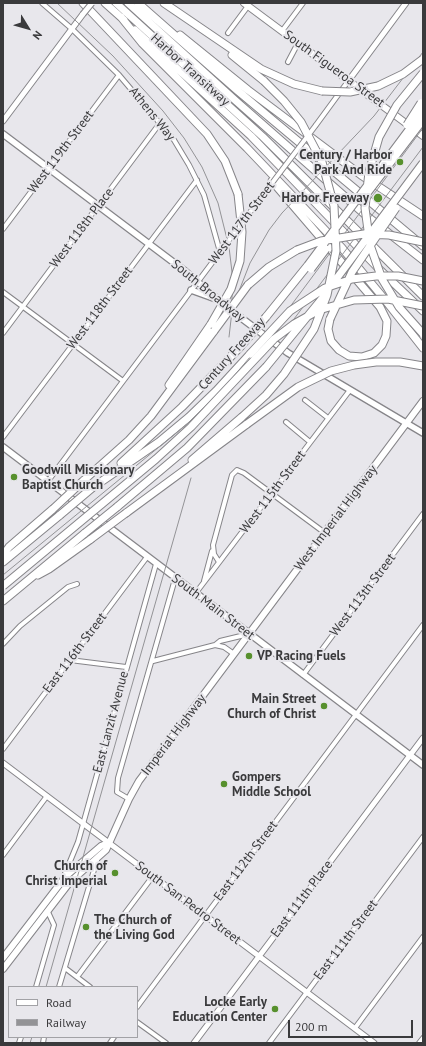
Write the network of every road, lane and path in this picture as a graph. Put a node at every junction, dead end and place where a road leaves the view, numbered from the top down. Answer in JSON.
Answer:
{"nodes":[{"id":1,"x":42,"y":3,"type":"edge"},
{"id":2,"x":83,"y":3,"type":"edge"},
{"id":3,"x":92,"y":3,"type":"edge"},
{"id":4,"x":105,"y":3,"type":"edge"},
{"id":5,"x":116,"y":3,"type":"edge"},
{"id":6,"x":128,"y":3,"type":"edge"},
{"id":7,"x":140,"y":3,"type":"edge"},
{"id":8,"x":164,"y":3,"type":"edge"},
{"id":9,"x":303,"y":3,"type":"edge"},
{"id":10,"x":406,"y":3,"type":"edge"},
{"id":11,"x":246,"y":4,"type":"edge"},
{"id":12,"x":121,"y":17,"type":"junction"},
{"id":13,"x":72,"y":29,"type":"junction"},
{"id":14,"x":282,"y":31,"type":"junction"},
{"id":15,"x":228,"y":33,"type":"dead end"},
{"id":16,"x":298,"y":43,"type":"junction"},
{"id":17,"x":423,"y":59,"type":"edge"},
{"id":18,"x":288,"y":62,"type":"dead end"},
{"id":19,"x":423,"y":73,"type":"edge"},
{"id":20,"x":119,"y":75,"type":"junction"},
{"id":21,"x":348,"y":80,"type":"junction"},
{"id":22,"x":422,"y":102,"type":"edge"},
{"id":23,"x":423,"y":111,"type":"edge"},
{"id":24,"x":423,"y":120,"type":"edge"},
{"id":25,"x":3,"y":121,"type":"edge"},
{"id":26,"x":160,"y":123,"type":"junction"},
{"id":27,"x":228,"y":129,"type":"junction"},
{"id":28,"x":3,"y":134,"type":"edge"},
{"id":29,"x":423,"y":136,"type":"edge"},
{"id":30,"x":395,"y":149,"type":"junction"},
{"id":31,"x":423,"y":163,"type":"edge"},
{"id":32,"x":49,"y":168,"type":"junction"},
{"id":33,"x":423,"y":169,"type":"edge"},
{"id":34,"x":197,"y":180,"type":"junction"},
{"id":35,"x":99,"y":205,"type":"junction"},
{"id":36,"x":423,"y":216,"type":"edge"},
{"id":37,"x":3,"y":229,"type":"edge"},
{"id":38,"x":423,"y":242,"type":"edge"},
{"id":39,"x":148,"y":243,"type":"junction"},
{"id":40,"x":423,"y":246,"type":"edge"},
{"id":41,"x":220,"y":252,"type":"junction"},
{"id":42,"x":423,"y":260,"type":"edge"},
{"id":43,"x":310,"y":267,"type":"junction"},
{"id":44,"x":198,"y":281,"type":"junction"},
{"id":45,"x":423,"y":281,"type":"edge"},
{"id":46,"x":192,"y":290,"type":"junction"},
{"id":47,"x":3,"y":292,"type":"edge"},
{"id":48,"x":423,"y":296,"type":"edge"},
{"id":49,"x":220,"y":300,"type":"junction"},
{"id":50,"x":23,"y":306,"type":"junction"},
{"id":51,"x":423,"y":306,"type":"edge"},
{"id":52,"x":423,"y":311,"type":"edge"},
{"id":53,"x":212,"y":328,"type":"junction"},
{"id":54,"x":3,"y":333,"type":"edge"},
{"id":55,"x":423,"y":334,"type":"edge"},
{"id":56,"x":73,"y":343,"type":"junction"},
{"id":57,"x":423,"y":348,"type":"edge"},
{"id":58,"x":423,"y":366,"type":"edge"},
{"id":59,"x":123,"y":381,"type":"junction"},
{"id":60,"x":350,"y":390,"type":"junction"},
{"id":61,"x":305,"y":400,"type":"dead end"},
{"id":62,"x":423,"y":401,"type":"edge"},
{"id":63,"x":328,"y":418,"type":"junction"},
{"id":64,"x":286,"y":422,"type":"dead end"},
{"id":65,"x":406,"y":424,"type":"junction"},
{"id":66,"x":423,"y":433,"type":"edge"},
{"id":67,"x":3,"y":437,"type":"edge"},
{"id":68,"x":310,"y":442,"type":"junction"},
{"id":69,"x":3,"y":447,"type":"edge"},
{"id":70,"x":175,"y":477,"type":"junction"},
{"id":71,"x":48,"y":481,"type":"junction"},
{"id":72,"x":92,"y":488,"type":"junction"},
{"id":73,"x":272,"y":493,"type":"junction"},
{"id":74,"x":423,"y":514,"type":"edge"},
{"id":75,"x":325,"y":533,"type":"junction"},
{"id":76,"x":213,"y":545,"type":"junction"},
{"id":77,"x":3,"y":555,"type":"edge"},
{"id":78,"x":147,"y":557,"type":"junction"},
{"id":79,"x":3,"y":562,"type":"edge"},
{"id":80,"x":219,"y":562,"type":"junction"},
{"id":81,"x":156,"y":564,"type":"junction"},
{"id":82,"x":175,"y":579,"type":"junction"},
{"id":83,"x":25,"y":581,"type":"junction"},
{"id":84,"x":204,"y":583,"type":"junction"},
{"id":85,"x":77,"y":584,"type":"dead end"},
{"id":86,"x":3,"y":586,"type":"edge"},
{"id":87,"x":195,"y":594,"type":"junction"},
{"id":88,"x":3,"y":601,"type":"edge"},
{"id":89,"x":423,"y":625,"type":"edge"},
{"id":90,"x":249,"y":634,"type":"junction"},
{"id":91,"x":3,"y":644,"type":"edge"},
{"id":92,"x":215,"y":645,"type":"junction"},
{"id":93,"x":234,"y":654,"type":"junction"},
{"id":94,"x":70,"y":660,"type":"junction"},
{"id":95,"x":153,"y":661,"type":"junction"},
{"id":96,"x":126,"y":667,"type":"junction"},
{"id":97,"x":303,"y":675,"type":"junction"},
{"id":98,"x":356,"y":715,"type":"junction"},
{"id":99,"x":423,"y":738,"type":"edge"},
{"id":100,"x":3,"y":749,"type":"edge"},
{"id":101,"x":410,"y":755,"type":"junction"},
{"id":102,"x":3,"y":763,"type":"edge"},
{"id":103,"x":423,"y":765,"type":"edge"},
{"id":104,"x":47,"y":796,"type":"junction"},
{"id":105,"x":129,"y":799,"type":"junction"},
{"id":106,"x":83,"y":824,"type":"junction"},
{"id":107,"x":423,"y":837,"type":"edge"},
{"id":108,"x":108,"y":843,"type":"junction"},
{"id":109,"x":3,"y":855,"type":"edge"},
{"id":110,"x":97,"y":860,"type":"junction"},
{"id":111,"x":153,"y":876,"type":"junction"},
{"id":112,"x":62,"y":880,"type":"junction"},
{"id":113,"x":48,"y":912,"type":"junction"},
{"id":114,"x":205,"y":916,"type":"junction"},
{"id":115,"x":423,"y":937,"type":"edge"},
{"id":116,"x":259,"y":956,"type":"junction"},
{"id":117,"x":3,"y":958,"type":"edge"},
{"id":118,"x":65,"y":968,"type":"junction"},
{"id":119,"x":3,"y":969,"type":"edge"},
{"id":120,"x":77,"y":977,"type":"junction"},
{"id":121,"x":36,"y":986,"type":"edge"},
{"id":122,"x":59,"y":986,"type":"edge"},
{"id":123,"x":89,"y":986,"type":"edge"},
{"id":124,"x":307,"y":992,"type":"junction"},
{"id":125,"x":138,"y":1006,"type":"edge"},
{"id":126,"x":138,"y":1023,"type":"edge"},
{"id":127,"x":355,"y":1028,"type":"junction"},
{"id":128,"x":423,"y":1038,"type":"edge"},
{"id":129,"x":166,"y":1043,"type":"edge"},
{"id":130,"x":194,"y":1043,"type":"edge"},
{"id":131,"x":269,"y":1043,"type":"edge"},
{"id":132,"x":374,"y":1043,"type":"edge"},
{"id":133,"x":419,"y":1043,"type":"edge"}],
"edges":[{"from":1,"to":13,"type":"street","name":"Athens Way"},
{"from":2,"to":53,"type":"highway","bridge":true},
{"from":3,"to":13,"type":"street","bridge":true},
{"from":4,"to":12,"type":"highway"},
{"from":5,"to":48,"type":"highway","name":"Harbor Transitway"},
{"from":6,"to":42,"type":"highway","name":"Harbor Transitway"},
{"from":7,"to":36,"type":"highway"},
{"from":7,"to":40,"type":"highway"},
{"from":8,"to":17,"type":"highway","bridge":true},
{"from":8,"to":70,"type":"highway","bridge":true},
{"from":9,"to":14,"type":"street"},
{"from":10,"to":21,"type":"street","name":"West 117th Street"},
{"from":11,"to":14,"type":"main road","name":"South Figueroa Street"},
{"from":11,"to":15,"type":"street"},
{"from":12,"to":27,"type":"highway"},
{"from":12,"to":52,"type":"highway"},
{"from":13,"to":20,"type":"street","name":"Athens Way"},
{"from":13,"to":25,"type":"street"},
{"from":14,"to":16,"type":"main road","name":"South Figueroa Street"},
{"from":16,"to":18,"type":"street"},
{"from":16,"to":21,"type":"main road","name":"South Figueroa Street"},
{"from":19,"to":55,"type":"highway","bridge":true},
{"from":20,"to":26,"type":"street","name":"Athens Way"},
{"from":20,"to":32,"type":"street","name":"West 119th Street"},
{"from":21,"to":29,"type":"main road","name":"South Figueroa Street"},
{"from":21,"to":41,"type":"street","name":"West 117th Street","bridge":true},
{"from":22,"to":30,"type":"highway","bridge":true},
{"from":23,"to":30,"type":"highway","name":"Century Freeway","bridge":true},
{"from":24,"to":43,"type":"highway","bridge":true},
{"from":26,"to":34,"type":"street","name":"Athens Way"},
{"from":26,"to":35,"type":"street","name":"West 118th Place"},
{"from":27,"to":33,"type":"highway","bridge":true},
{"from":27,"to":57,"type":"highway"},
{"from":28,"to":32,"type":"main road","name":"South Broadway"},
{"from":30,"to":43,"type":"highway","name":"Century Freeway","bridge":true},
{"from":31,"to":83,"type":"highway","bridge":true},
{"from":32,"to":35,"type":"main road","name":"South Broadway"},
{"from":32,"to":37,"type":"street","name":"West 119th Street"},
{"from":34,"to":39,"type":"street","name":"West 118th Street"},
{"from":34,"to":41,"type":"street","name":"Athens Way"},
{"from":35,"to":39,"type":"main road","name":"South Broadway"},
{"from":35,"to":50,"type":"street","name":"West 118th Place"},
{"from":38,"to":53,"type":"highway","bridge":true},
{"from":39,"to":44,"type":"main road","name":"South Broadway"},
{"from":39,"to":56,"type":"street","name":"West 118th Street"},
{"from":41,"to":44,"type":"street","name":"West 117th Street"},
{"from":43,"to":72,"type":"highway","name":"Century Freeway","bridge":true},
{"from":44,"to":46,"type":"street","name":"West 117th Street"},
{"from":44,"to":49,"type":"main road","name":"South Broadway"},
{"from":45,"to":72,"type":"highway","bridge":true},
{"from":46,"to":49,"type":"main road"},
{"from":46,"to":59,"type":"street","name":"West 117th Street"},
{"from":47,"to":50,"type":"street"},
{"from":49,"to":60,"type":"main road","name":"South Broadway"},
{"from":50,"to":54,"type":"street","name":"West 118th Place"},
{"from":50,"to":56,"type":"street"},
{"from":51,"to":86,"type":"highway","bridge":true},
{"from":53,"to":77,"type":"highway","bridge":true},
{"from":56,"to":59,"type":"street"},
{"from":56,"to":67,"type":"street","name":"West 118th Street"},
{"from":58,"to":70,"type":"highway","bridge":true},
{"from":59,"to":71,"type":"street","name":"West 117th Street"},
{"from":60,"to":63,"type":"street","name":"West 115th Street"},
{"from":60,"to":65,"type":"main road","name":"South Broadway"},
{"from":61,"to":63,"type":"street"},
{"from":62,"to":65,"type":"main road","name":"West Imperial Highway"},
{"from":63,"to":68,"type":"street","name":"West 115th Street"},
{"from":64,"to":68,"type":"street"},
{"from":65,"to":66,"type":"main road","name":"South Broadway"},
{"from":65,"to":75,"type":"main road","name":"West Imperial Highway"},
{"from":68,"to":73,"type":"street","name":"West 115th Street"},
{"from":69,"to":71,"type":"main road","name":"South Main Street"},
{"from":70,"to":83,"type":"highway","bridge":true},
{"from":71,"to":78,"type":"main road","name":"South Main Street"},
{"from":72,"to":79,"type":"highway","name":"Century Freeway","bridge":true},
{"from":73,"to":75,"type":"street"},
{"from":73,"to":76,"type":"street"},
{"from":73,"to":80,"type":"street","name":"West 115th Street"},
{"from":74,"to":97,"type":"street","name":"West 113th Street"},
{"from":75,"to":90,"type":"main road","name":"West Imperial Highway"},
{"from":76,"to":80,"type":"street"},
{"from":76,"to":84,"type":"street"},
{"from":78,"to":81,"type":"main road","name":"South Main Street"},
{"from":78,"to":94,"type":"street","name":"East 116th Street"},
{"from":80,"to":84,"type":"street","name":"West 115th Street"},
{"from":81,"to":82,"type":"main road","name":"South Main Street"},
{"from":81,"to":96,"type":"street","name":"East Lanzit Avenue"},
{"from":82,"to":87,"type":"main road","name":"South Main Street"},
{"from":82,"to":95,"type":"street","name":"East Lanzit Avenue"},
{"from":83,"to":88,"type":"highway"},
{"from":84,"to":87,"type":"street","name":"West 115th Street"},
{"from":85,"to":91,"type":"street"},
{"from":87,"to":90,"type":"main road","name":"South Main Street"},
{"from":89,"to":98,"type":"street","name":"East 112th Street"},
{"from":90,"to":92,"type":"street"},
{"from":90,"to":93,"type":"main road","name":"Imperial Highway"},
{"from":90,"to":97,"type":"main road","name":"South Main Street"},
{"from":92,"to":93,"type":"street"},
{"from":92,"to":95,"type":"street"},
{"from":93,"to":105,"type":"main road","name":"Imperial Highway"},
{"from":94,"to":96,"type":"street"},
{"from":94,"to":100,"type":"street","name":"East 116th Street"},
{"from":95,"to":105,"type":"street","name":"East Lanzit Avenue"},
{"from":96,"to":106,"type":"street","name":"East Lanzit Avenue"},
{"from":97,"to":98,"type":"main road","name":"South Main Street"},
{"from":98,"to":101,"type":"main road","name":"South Main Street"},
{"from":98,"to":114,"type":"street","name":"East 112th Street"},
{"from":99,"to":101,"type":"street","name":"East 111th Place"},
{"from":101,"to":103,"type":"main road","name":"South Main Street"},
{"from":101,"to":116,"type":"street","name":"East 111th Place"},
{"from":102,"to":104,"type":"street","name":"South San Pedro Street"},
{"from":104,"to":106,"type":"street","name":"South San Pedro Street"},
{"from":104,"to":109,"type":"street"},
{"from":105,"to":108,"type":"main road","name":"Imperial Highway"},
{"from":106,"to":108,"type":"street","name":"South San Pedro Street"},
{"from":106,"to":112,"type":"street","name":"East Lanzit Avenue"},
{"from":107,"to":124,"type":"street","name":"East 111th Street"},
{"from":108,"to":110,"type":"main road","name":"Imperial Highway"},
{"from":108,"to":111,"type":"street","name":"South San Pedro Street"},
{"from":108,"to":112,"type":"main road","name":"Imperial Highway"},
{"from":110,"to":113,"type":"main road","name":"Imperial Highway"},
{"from":110,"to":118,"type":"street"},
{"from":111,"to":114,"type":"street","name":"South San Pedro Street"},
{"from":111,"to":120,"type":"street"},
{"from":112,"to":113,"type":"main road"},
{"from":112,"to":117,"type":"main road","name":"Imperial Highway"},
{"from":113,"to":119,"type":"main road","name":"Imperial Highway"},
{"from":113,"to":121,"type":"street"},
{"from":114,"to":116,"type":"street","name":"South San Pedro Street"},
{"from":114,"to":125,"type":"street","name":"East 112th Street"},
{"from":115,"to":127,"type":"street"},
{"from":116,"to":124,"type":"street","name":"South San Pedro Street"},
{"from":116,"to":130,"type":"street","name":"East 111th Place"},
{"from":118,"to":120,"type":"street"},
{"from":118,"to":122,"type":"street"},
{"from":120,"to":123,"type":"street"},
{"from":124,"to":127,"type":"street","name":"South San Pedro Street"},
{"from":124,"to":131,"type":"street","name":"East 111th Street"},
{"from":126,"to":129,"type":"street"},
{"from":127,"to":132,"type":"street","name":"South San Pedro Street"},
{"from":128,"to":133,"type":"street"}]}
